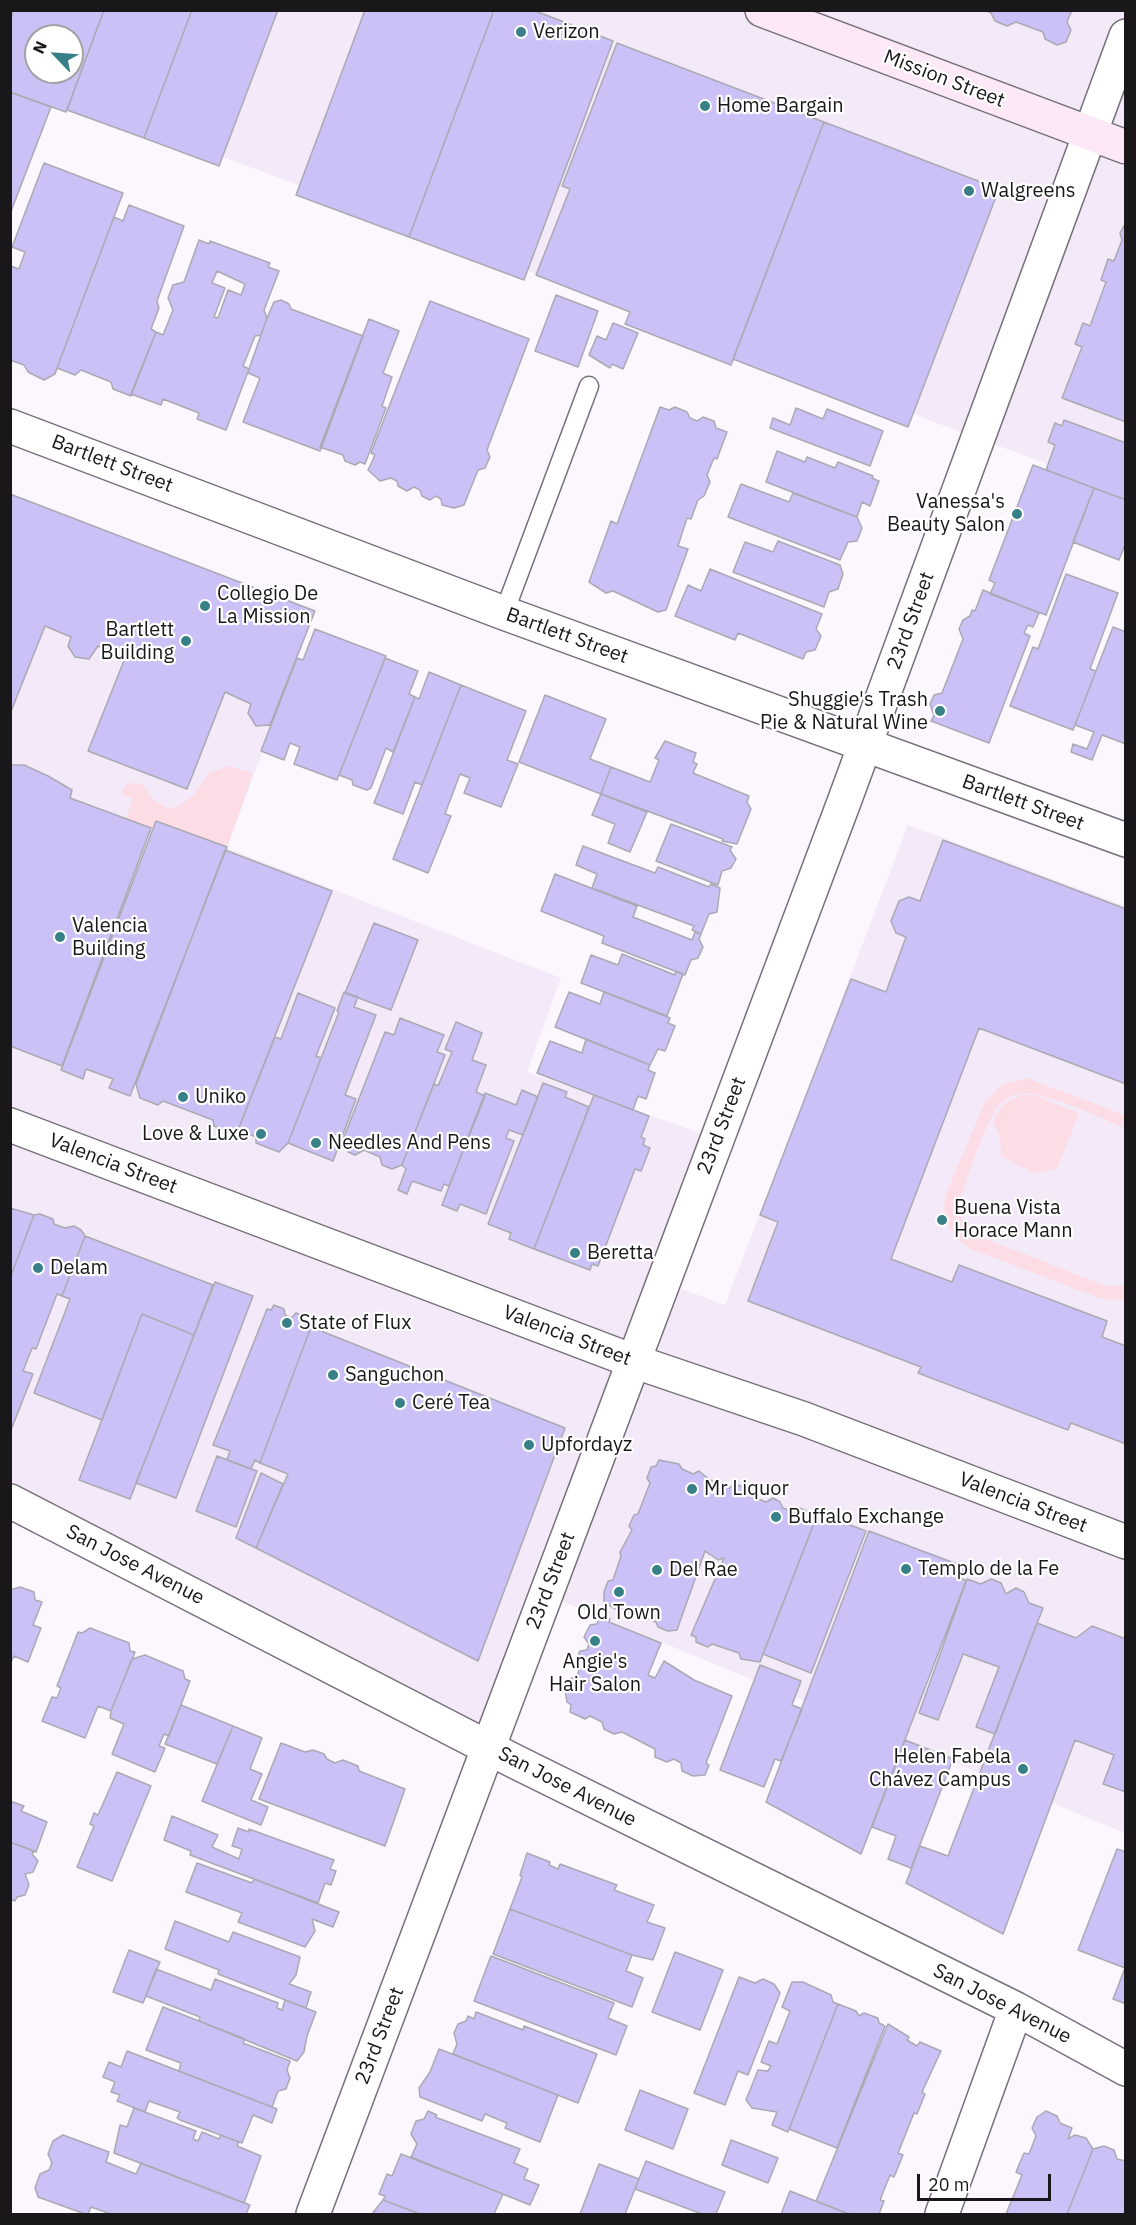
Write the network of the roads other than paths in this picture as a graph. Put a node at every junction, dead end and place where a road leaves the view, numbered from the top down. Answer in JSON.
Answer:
{"nodes":[{"id":1,"x":762,"y":10,"type":"edge"},
{"id":2,"x":1125,"y":36,"type":"edge"},
{"id":3,"x":1089,"y":134,"type":"junction"},
{"id":4,"x":1125,"y":147,"type":"edge"},
{"id":5,"x":589,"y":387,"type":"dead end"},
{"id":6,"x":10,"y":426,"type":"edge"},
{"id":7,"x":504,"y":613,"type":"junction"},
{"id":8,"x":864,"y":744,"type":"junction"},
{"id":9,"x":1125,"y":840,"type":"edge"},
{"id":10,"x":10,"y":1125,"type":"edge"},
{"id":11,"x":633,"y":1362,"type":"junction"},
{"id":12,"x":10,"y":1501,"type":"edge"},
{"id":13,"x":1125,"y":1542,"type":"edge"},
{"id":14,"x":489,"y":1748,"type":"junction"},
{"id":15,"x":1016,"y":2009,"type":"junction"},
{"id":16,"x":1125,"y":2069,"type":"edge"},
{"id":17,"x":313,"y":2214,"type":"edge"},
{"id":18,"x":942,"y":2214,"type":"edge"}],
"edges":[{"from":1,"to":3,"type":"main road","name":"Mission Street"},
{"from":2,"to":3,"type":"street","name":"23rd Street"},
{"from":3,"to":4,"type":"main road","name":"Mission Street"},
{"from":3,"to":8,"type":"street","name":"23rd Street"},
{"from":5,"to":7,"type":"lane"},
{"from":6,"to":7,"type":"street","name":"Bartlett Street"},
{"from":7,"to":8,"type":"street","name":"Bartlett Street"},
{"from":8,"to":9,"type":"street","name":"Bartlett Street"},
{"from":8,"to":11,"type":"street","name":"23rd Street"},
{"from":10,"to":11,"type":"street","name":"Valencia Street"},
{"from":11,"to":13,"type":"street","name":"Valencia Street"},
{"from":11,"to":14,"type":"street","name":"23rd Street"},
{"from":12,"to":14,"type":"street","name":"San Jose Avenue"},
{"from":14,"to":15,"type":"street","name":"San Jose Avenue"},
{"from":14,"to":17,"type":"street","name":"23rd Street"},
{"from":15,"to":16,"type":"street","name":"San Jose Avenue"},
{"from":15,"to":18,"type":"street"}]}
